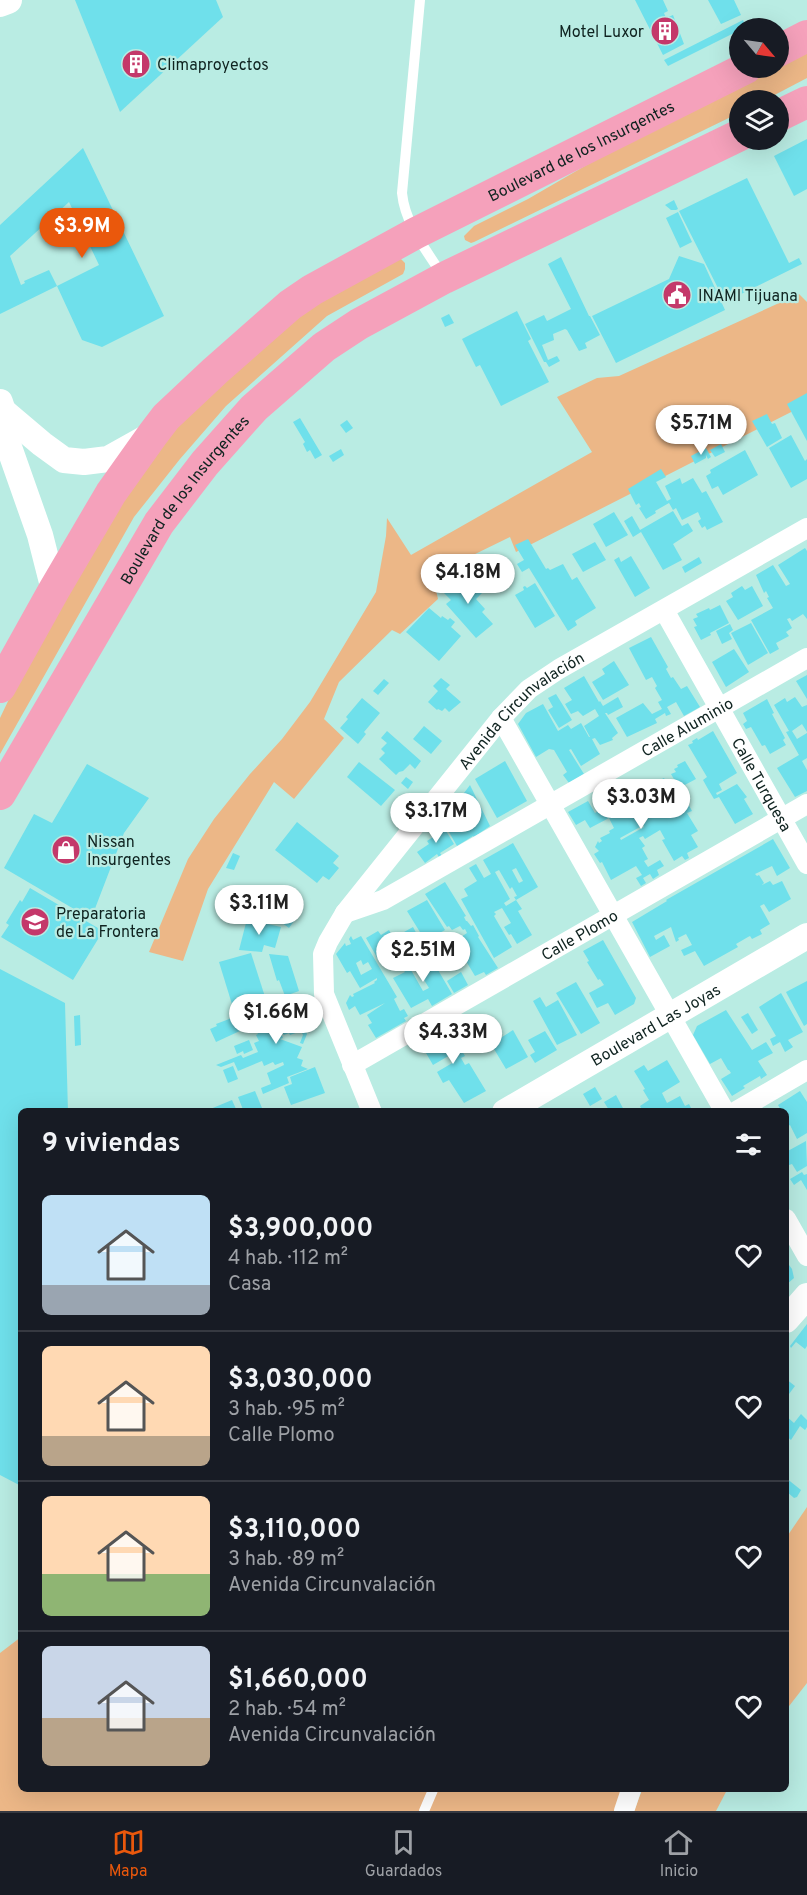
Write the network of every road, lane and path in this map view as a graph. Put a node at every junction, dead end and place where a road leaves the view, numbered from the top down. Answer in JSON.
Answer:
{"nodes":[{"id":1,"x":8,"y":0,"type":"edge"},
{"id":2,"x":420,"y":0,"type":"edge"},
{"id":3,"x":0,"y":3,"type":"edge"},
{"id":4,"x":807,"y":36,"type":"edge"},
{"id":5,"x":789,"y":45,"type":"edge"},
{"id":6,"x":729,"y":76,"type":"edge"},
{"id":7,"x":807,"y":102,"type":"edge"},
{"id":8,"x":789,"y":111,"type":"edge"},
{"id":9,"x":729,"y":140,"type":"edge"},
{"id":10,"x":416,"y":233,"type":"junction"},
{"id":11,"x":444,"y":278,"type":"junction"},
{"id":12,"x":2,"y":407,"type":"edge"},
{"id":13,"x":153,"y":434,"type":"junction"},
{"id":14,"x":807,"y":528,"type":"edge"},
{"id":15,"x":54,"y":590,"type":"junction"},
{"id":16,"x":664,"y":610,"type":"junction"},
{"id":17,"x":807,"y":658,"type":"edge"},
{"id":18,"x":0,"y":687,"type":"edge"},
{"id":19,"x":720,"y":708,"type":"junction"},
{"id":20,"x":501,"y":718,"type":"junction"},
{"id":21,"x":0,"y":794,"type":"edge"},
{"id":22,"x":550,"y":804,"type":"junction"},
{"id":23,"x":807,"y":804,"type":"edge"},
{"id":24,"x":782,"y":819,"type":"junction"},
{"id":25,"x":807,"y":864,"type":"edge"},
{"id":26,"x":345,"y":913,"type":"junction"},
{"id":27,"x":614,"y":915,"type":"junction"},
{"id":28,"x":807,"y":936,"type":"edge"},
{"id":29,"x":670,"y":1016,"type":"junction"},
{"id":30,"x":352,"y":1065,"type":"junction"},
{"id":31,"x":807,"y":1070,"type":"edge"},
{"id":32,"x":370,"y":1108,"type":"edge"},
{"id":33,"x":512,"y":1108,"type":"edge"},
{"id":34,"x":723,"y":1108,"type":"edge"},
{"id":35,"x":742,"y":1108,"type":"edge"},
{"id":36,"x":789,"y":1224,"type":"edge"},
{"id":37,"x":807,"y":1256,"type":"edge"},
{"id":38,"x":807,"y":1296,"type":"edge"},
{"id":39,"x":789,"y":1317,"type":"edge"},
{"id":40,"x":432,"y":1792,"type":"edge"},
{"id":41,"x":630,"y":1792,"type":"edge"},
{"id":42,"x":424,"y":1811,"type":"edge"},
{"id":43,"x":624,"y":1811,"type":"edge"}],
"edges":[{"from":1,"to":3,"type":"main road"},
{"from":2,"to":10,"type":"lane"},
{"from":4,"to":5,"type":"main road"},
{"from":6,"to":10,"type":"main road","name":"Boulevard de los Insurgentes"},
{"from":7,"to":8,"type":"main road"},
{"from":9,"to":11,"type":"main road","name":"Boulevard de los Insurgentes"},
{"from":10,"to":11,"type":"lane"},
{"from":10,"to":13,"type":"main road","name":"Boulevard de los Insurgentes"},
{"from":11,"to":21,"type":"main road","name":"Boulevard de los Insurgentes"},
{"from":12,"to":13,"type":"street"},
{"from":12,"to":15,"type":"street"},
{"from":13,"to":15,"type":"main road","name":"Boulevard de los Insurgentes"},
{"from":14,"to":16,"type":"street","name":"Avenida Circunvalación"},
{"from":15,"to":18,"type":"main road","name":"Boulevard de los Insurgentes"},
{"from":16,"to":19,"type":"street","name":"Calle Turquesa"},
{"from":16,"to":20,"type":"street","name":"Avenida Circunvalación"},
{"from":17,"to":19,"type":"street","name":"Calle Aluminio"},
{"from":19,"to":22,"type":"street","name":"Calle Aluminio"},
{"from":19,"to":24,"type":"street","name":"Calle Turquesa"},
{"from":20,"to":22,"type":"street"},
{"from":20,"to":26,"type":"street","name":"Avenida Circunvalación"},
{"from":22,"to":26,"type":"street","name":"Calle Aluminio"},
{"from":22,"to":27,"type":"street"},
{"from":23,"to":24,"type":"street","name":"Calle Plomo"},
{"from":24,"to":25,"type":"street","name":"Calle Turquesa"},
{"from":24,"to":27,"type":"street","name":"Calle Plomo"},
{"from":26,"to":30,"type":"street","name":"Avenida Circunvalación"},
{"from":27,"to":29,"type":"street"},
{"from":27,"to":30,"type":"street","name":"Calle Plomo"},
{"from":28,"to":29,"type":"street","name":"Boulevard Las Joyas"},
{"from":29,"to":33,"type":"street","name":"Boulevard Las Joyas"},
{"from":29,"to":34,"type":"street"},
{"from":30,"to":32,"type":"street","name":"Avenida Circunvalación"},
{"from":31,"to":35,"type":"street"},
{"from":36,"to":37,"type":"street"},
{"from":38,"to":39,"type":"street"},
{"from":40,"to":42,"type":"lane"},
{"from":41,"to":43,"type":"street"}]}
